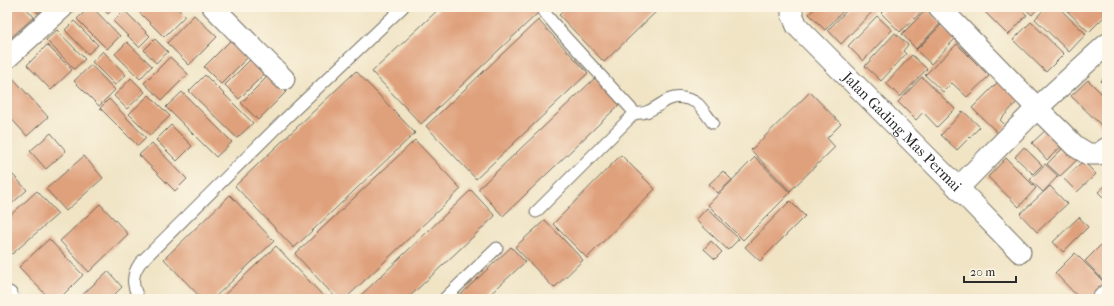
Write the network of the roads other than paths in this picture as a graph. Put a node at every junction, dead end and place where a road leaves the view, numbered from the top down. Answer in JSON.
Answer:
{"nodes":[{"id":1,"x":63,"y":7,"type":"edge"},
{"id":2,"x":214,"y":7,"type":"edge"},
{"id":3,"x":402,"y":7,"type":"edge"},
{"id":4,"x":540,"y":7,"type":"edge"},
{"id":5,"x":792,"y":7,"type":"edge"},
{"id":6,"x":946,"y":9,"type":"edge"},
{"id":7,"x":1107,"y":44,"type":"edge"},
{"id":8,"x":7,"y":58,"type":"edge"},
{"id":9,"x":284,"y":79,"type":"dead end"},
{"id":10,"x":1037,"y":108,"type":"junction"},
{"id":11,"x":635,"y":113,"type":"junction"},
{"id":12,"x":713,"y":123,"type":"dead end"},
{"id":13,"x":1107,"y":148,"type":"edge"},
{"id":14,"x":958,"y":188,"type":"junction"},
{"id":15,"x":536,"y":212,"type":"dead end"},
{"id":16,"x":497,"y":248,"type":"dead end"},
{"id":17,"x":1020,"y":252,"type":"dead end"},
{"id":18,"x":1107,"y":295,"type":"edge"},
{"id":19,"x":139,"y":299,"type":"edge"},
{"id":20,"x":444,"y":299,"type":"edge"},
{"id":21,"x":1103,"y":299,"type":"edge"}],
"edges":[{"from":1,"to":8,"type":"street"},
{"from":2,"to":9,"type":"street"},
{"from":3,"to":19,"type":"lane"},
{"from":4,"to":11,"type":"lane"},
{"from":5,"to":14,"type":"street","name":"Jalan Gading Mas Permai"},
{"from":6,"to":10,"type":"street"},
{"from":7,"to":10,"type":"street"},
{"from":10,"to":13,"type":"street"},
{"from":10,"to":14,"type":"street"},
{"from":11,"to":12,"type":"lane"},
{"from":11,"to":15,"type":"lane"},
{"from":14,"to":17,"type":"street","name":"Jalan Gading Mas Permai"},
{"from":16,"to":20,"type":"lane"},
{"from":18,"to":21,"type":"street"}]}
